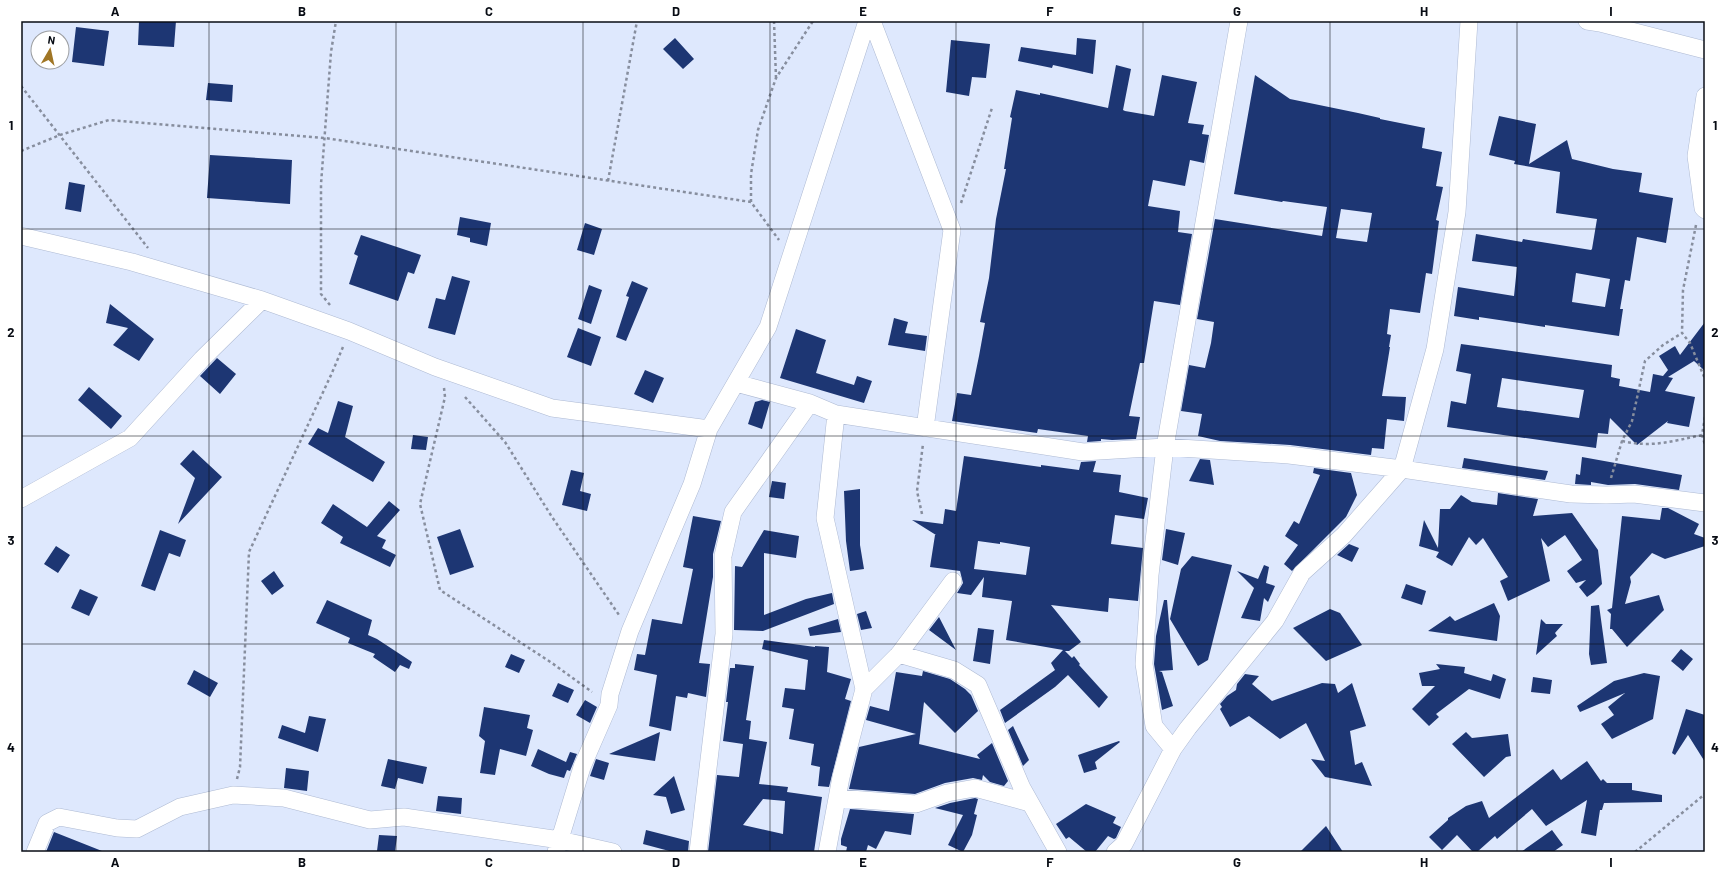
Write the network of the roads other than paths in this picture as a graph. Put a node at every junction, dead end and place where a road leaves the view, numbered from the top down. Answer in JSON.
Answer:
{"nodes":[{"id":1,"x":867,"y":21,"type":"edge"},
{"id":2,"x":872,"y":21,"type":"edge"},
{"id":3,"x":1239,"y":21,"type":"edge"},
{"id":4,"x":1469,"y":21,"type":"edge"},
{"id":5,"x":1587,"y":21,"type":"edge"},
{"id":6,"x":1705,"y":50,"type":"edge"},
{"id":7,"x":1705,"y":96,"type":"edge"},
{"id":8,"x":1704,"y":209,"type":"edge"},
{"id":9,"x":21,"y":236,"type":"edge"},
{"id":10,"x":262,"y":300,"type":"junction"},
{"id":11,"x":736,"y":383,"type":"junction"},
{"id":12,"x":810,"y":403,"type":"junction"},
{"id":13,"x":836,"y":414,"type":"junction"},
{"id":14,"x":925,"y":428,"type":"junction"},
{"id":15,"x":709,"y":429,"type":"junction"},
{"id":16,"x":1164,"y":447,"type":"junction"},
{"id":17,"x":1402,"y":469,"type":"junction"},
{"id":18,"x":21,"y":499,"type":"edge"},
{"id":19,"x":1705,"y":503,"type":"edge"},
{"id":20,"x":953,"y":580,"type":"dead end"},
{"id":21,"x":899,"y":654,"type":"junction"},
{"id":22,"x":864,"y":689,"type":"junction"},
{"id":23,"x":1173,"y":749,"type":"junction"},
{"id":24,"x":837,"y":798,"type":"junction"},
{"id":25,"x":1030,"y":803,"type":"junction"},
{"id":26,"x":558,"y":846,"type":"edge"},
{"id":27,"x":35,"y":852,"type":"edge"},
{"id":28,"x":613,"y":852,"type":"edge"},
{"id":29,"x":698,"y":852,"type":"edge"},
{"id":30,"x":826,"y":852,"type":"edge"},
{"id":31,"x":1058,"y":852,"type":"edge"},
{"id":32,"x":1115,"y":852,"type":"edge"}],
"edges":[{"from":1,"to":11,"type":"street"},
{"from":2,"to":14,"type":"street"},
{"from":3,"to":16,"type":"street"},
{"from":4,"to":17,"type":"street"},
{"from":5,"to":6,"type":"street"},
{"from":7,"to":8,"type":"street"},
{"from":9,"to":10,"type":"street"},
{"from":10,"to":15,"type":"street"},
{"from":10,"to":18,"type":"street"},
{"from":11,"to":12,"type":"street"},
{"from":11,"to":15,"type":"street"},
{"from":12,"to":13,"type":"street"},
{"from":12,"to":29,"type":"street"},
{"from":13,"to":14,"type":"street"},
{"from":13,"to":22,"type":"street"},
{"from":14,"to":16,"type":"street"},
{"from":15,"to":26,"type":"street"},
{"from":16,"to":17,"type":"street"},
{"from":16,"to":23,"type":"street"},
{"from":17,"to":19,"type":"street"},
{"from":17,"to":23,"type":"street"},
{"from":20,"to":21,"type":"street"},
{"from":21,"to":22,"type":"street"},
{"from":21,"to":25,"type":"street"},
{"from":22,"to":24,"type":"street"},
{"from":23,"to":32,"type":"street"},
{"from":24,"to":25,"type":"street"},
{"from":24,"to":30,"type":"street"},
{"from":25,"to":31,"type":"street"},
{"from":26,"to":27,"type":"street"},
{"from":26,"to":28,"type":"street"}]}
